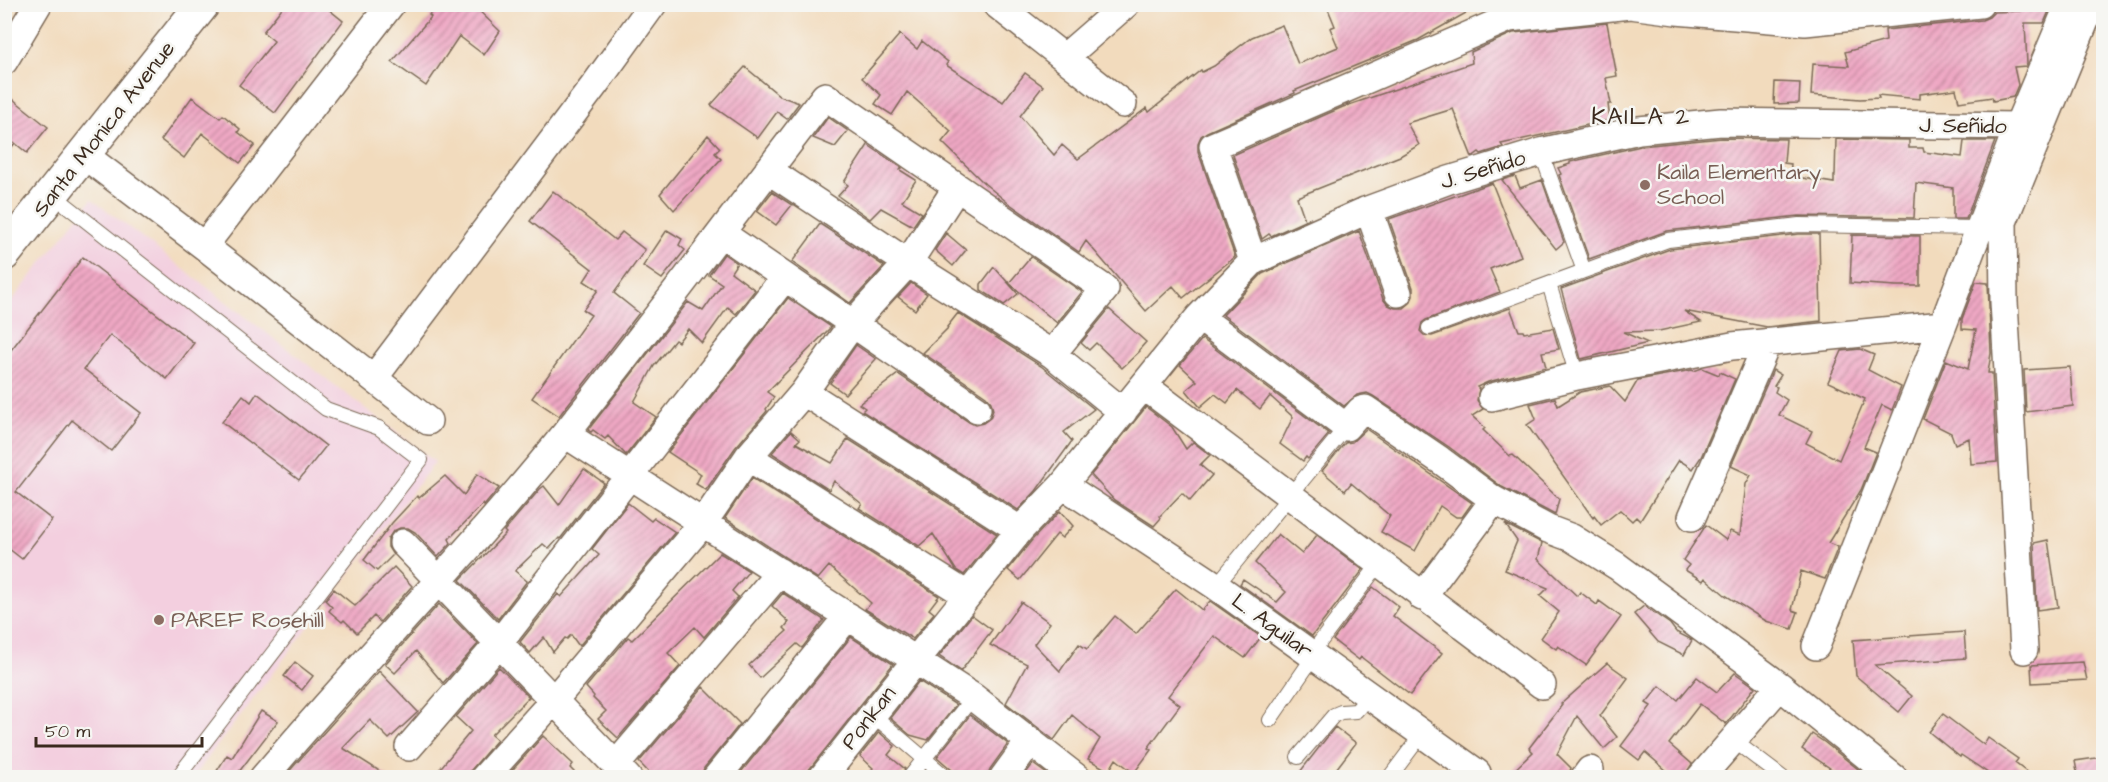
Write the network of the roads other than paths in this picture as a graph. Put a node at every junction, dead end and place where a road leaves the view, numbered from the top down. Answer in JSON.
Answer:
{"nodes":[{"id":1,"x":38,"y":4,"type":"edge"},
{"id":2,"x":391,"y":4,"type":"edge"},
{"id":3,"x":653,"y":4,"type":"edge"},
{"id":4,"x":996,"y":4,"type":"edge"},
{"id":5,"x":1126,"y":4,"type":"edge"},
{"id":6,"x":1980,"y":4,"type":"edge"},
{"id":7,"x":2070,"y":4,"type":"edge"},
{"id":8,"x":2092,"y":4,"type":"edge"},
{"id":9,"x":199,"y":6,"type":"edge"},
{"id":10,"x":1065,"y":57,"type":"junction"},
{"id":11,"x":4,"y":61,"type":"edge"},
{"id":12,"x":1123,"y":104,"type":"dead end"},
{"id":13,"x":2018,"y":126,"type":"junction"},
{"id":14,"x":1541,"y":152,"type":"junction"},
{"id":15,"x":84,"y":155,"type":"junction"},
{"id":16,"x":768,"y":170,"type":"junction"},
{"id":17,"x":957,"y":187,"type":"junction"},
{"id":18,"x":52,"y":195,"type":"junction"},
{"id":19,"x":1365,"y":211,"type":"junction"},
{"id":20,"x":1979,"y":228,"type":"junction"},
{"id":21,"x":722,"y":233,"type":"junction"},
{"id":22,"x":204,"y":246,"type":"junction"},
{"id":23,"x":4,"y":254,"type":"edge"},
{"id":24,"x":1253,"y":261,"type":"junction"},
{"id":25,"x":908,"y":263,"type":"junction"},
{"id":26,"x":1584,"y":271,"type":"junction"},
{"id":27,"x":785,"y":277,"type":"junction"},
{"id":28,"x":1549,"y":284,"type":"junction"},
{"id":29,"x":1398,"y":293,"type":"dead end"},
{"id":30,"x":1199,"y":317,"type":"junction"},
{"id":31,"x":853,"y":323,"type":"junction"},
{"id":32,"x":1943,"y":325,"type":"junction"},
{"id":33,"x":1429,"y":328,"type":"dead end"},
{"id":34,"x":1767,"y":344,"type":"junction"},
{"id":35,"x":1052,"y":354,"type":"junction"},
{"id":36,"x":1577,"y":376,"type":"junction"},
{"id":37,"x":374,"y":378,"type":"junction"},
{"id":38,"x":1144,"y":386,"type":"junction"},
{"id":39,"x":804,"y":392,"type":"junction"},
{"id":40,"x":1492,"y":397,"type":"dead end"},
{"id":41,"x":977,"y":409,"type":"dead end"},
{"id":42,"x":1123,"y":412,"type":"junction"},
{"id":43,"x":428,"y":421,"type":"dead end"},
{"id":44,"x":1346,"y":427,"type":"junction"},
{"id":45,"x":564,"y":434,"type":"junction"},
{"id":46,"x":748,"y":457,"type":"junction"},
{"id":47,"x":629,"y":476,"type":"junction"},
{"id":48,"x":1063,"y":485,"type":"junction"},
{"id":49,"x":1290,"y":495,"type":"junction"},
{"id":50,"x":1494,"y":501,"type":"junction"},
{"id":51,"x":1692,"y":517,"type":"dead end"},
{"id":52,"x":703,"y":523,"type":"junction"},
{"id":53,"x":1020,"y":530,"type":"junction"},
{"id":54,"x":403,"y":543,"type":"dead end"},
{"id":55,"x":1379,"y":564,"type":"junction"},
{"id":56,"x":780,"y":572,"type":"junction"},
{"id":57,"x":440,"y":581,"type":"junction"},
{"id":58,"x":1216,"y":586,"type":"junction"},
{"id":59,"x":967,"y":595,"type":"junction"},
{"id":60,"x":1422,"y":597,"type":"junction"},
{"id":61,"x":848,"y":616,"type":"junction"},
{"id":62,"x":499,"y":643,"type":"junction"},
{"id":63,"x":1816,"y":646,"type":"dead end"},
{"id":64,"x":2024,"y":650,"type":"dead end"},
{"id":65,"x":1312,"y":655,"type":"junction"},
{"id":66,"x":916,"y":659,"type":"junction"},
{"id":67,"x":1542,"y":685,"type":"dead end"},
{"id":68,"x":1780,"y":686,"type":"junction"},
{"id":69,"x":1369,"y":696,"type":"junction"},
{"id":70,"x":973,"y":697,"type":"junction"},
{"id":71,"x":554,"y":700,"type":"junction"},
{"id":72,"x":873,"y":715,"type":"junction"},
{"id":73,"x":1270,"y":720,"type":"dead end"},
{"id":74,"x":1422,"y":734,"type":"junction"},
{"id":75,"x":1733,"y":740,"type":"junction"},
{"id":76,"x":1030,"y":741,"type":"junction"},
{"id":77,"x":409,"y":747,"type":"dead end"},
{"id":78,"x":1298,"y":757,"type":"dead end"},
{"id":79,"x":924,"y":759,"type":"junction"},
{"id":80,"x":622,"y":771,"type":"edge"},
{"id":81,"x":1475,"y":776,"type":"edge"},
{"id":82,"x":1704,"y":776,"type":"edge"},
{"id":83,"x":177,"y":777,"type":"edge"},
{"id":84,"x":263,"y":777,"type":"edge"},
{"id":85,"x":484,"y":777,"type":"edge"},
{"id":86,"x":716,"y":777,"type":"edge"},
{"id":87,"x":822,"y":777,"type":"edge"},
{"id":88,"x":909,"y":777,"type":"edge"},
{"id":89,"x":947,"y":777,"type":"edge"},
{"id":90,"x":1003,"y":777,"type":"edge"},
{"id":91,"x":1077,"y":777,"type":"edge"},
{"id":92,"x":1389,"y":777,"type":"edge"},
{"id":93,"x":1782,"y":777,"type":"edge"},
{"id":94,"x":1894,"y":777,"type":"edge"}],
"edges":[{"from":1,"to":11,"type":"street"},
{"from":2,"to":22,"type":"street"},
{"from":3,"to":37,"type":"street"},
{"from":4,"to":10,"type":"street"},
{"from":5,"to":10,"type":"street"},
{"from":6,"to":24,"type":"street"},
{"from":7,"to":13,"type":"street"},
{"from":8,"to":64,"type":"street"},
{"from":9,"to":15,"type":"street","name":"Santa Monica Avenue"},
{"from":10,"to":12,"type":"street"},
{"from":13,"to":14,"type":"street","name":"J. Señido"},
{"from":13,"to":20,"type":"street"},
{"from":14,"to":19,"type":"street","name":"J. Señido"},
{"from":14,"to":26,"type":"lane"},
{"from":15,"to":18,"type":"street","name":"Santa Monica Avenue"},
{"from":15,"to":22,"type":"street"},
{"from":16,"to":17,"type":"street"},
{"from":16,"to":21,"type":"street"},
{"from":16,"to":25,"type":"street"},
{"from":17,"to":25,"type":"street"},
{"from":17,"to":35,"type":"street"},
{"from":18,"to":23,"type":"street","name":"Santa Monica Avenue"},
{"from":18,"to":83,"type":"lane"},
{"from":19,"to":24,"type":"street","name":"J. Señido"},
{"from":19,"to":29,"type":"street"},
{"from":20,"to":26,"type":"lane"},
{"from":20,"to":32,"type":"street"},
{"from":21,"to":27,"type":"street"},
{"from":21,"to":45,"type":"street"},
{"from":22,"to":37,"type":"street"},
{"from":24,"to":30,"type":"street","name":"J. Señido"},
{"from":25,"to":31,"type":"street"},
{"from":25,"to":35,"type":"street"},
{"from":26,"to":28,"type":"lane"},
{"from":27,"to":31,"type":"street"},
{"from":27,"to":47,"type":"street"},
{"from":28,"to":33,"type":"lane"},
{"from":28,"to":36,"type":"lane"},
{"from":30,"to":38,"type":"street","name":"J. Señido"},
{"from":30,"to":44,"type":"street"},
{"from":31,"to":39,"type":"street"},
{"from":31,"to":41,"type":"street"},
{"from":32,"to":34,"type":"street"},
{"from":32,"to":63,"type":"street"},
{"from":34,"to":36,"type":"street"},
{"from":34,"to":51,"type":"street"},
{"from":35,"to":42,"type":"street"},
{"from":36,"to":40,"type":"street"},
{"from":37,"to":43,"type":"street"},
{"from":38,"to":42,"type":"street","name":"J. Señido"},
{"from":38,"to":49,"type":"street"},
{"from":39,"to":46,"type":"street"},
{"from":39,"to":53,"type":"street"},
{"from":42,"to":48,"type":"street","name":"J. Señido"},
{"from":44,"to":49,"type":"lane"},
{"from":44,"to":50,"type":"street"},
{"from":45,"to":47,"type":"street"},
{"from":45,"to":57,"type":"street"},
{"from":46,"to":52,"type":"street"},
{"from":46,"to":59,"type":"street"},
{"from":47,"to":52,"type":"street"},
{"from":47,"to":62,"type":"street"},
{"from":48,"to":53,"type":"street","name":"J. Señido"},
{"from":48,"to":58,"type":"street","name":"L. Aguilar"},
{"from":49,"to":55,"type":"street"},
{"from":49,"to":58,"type":"lane"},
{"from":50,"to":60,"type":"street"},
{"from":50,"to":68,"type":"street"},
{"from":52,"to":56,"type":"street"},
{"from":52,"to":71,"type":"street"},
{"from":53,"to":59,"type":"street","name":"J. Señido"},
{"from":54,"to":57,"type":"street"},
{"from":55,"to":60,"type":"street"},
{"from":55,"to":65,"type":"lane"},
{"from":56,"to":61,"type":"street"},
{"from":56,"to":80,"type":"street"},
{"from":57,"to":62,"type":"street"},
{"from":57,"to":84,"type":"street"},
{"from":58,"to":65,"type":"street","name":"L. Aguilar"},
{"from":59,"to":66,"type":"street","name":"Ponkan"},
{"from":60,"to":67,"type":"street"},
{"from":61,"to":66,"type":"street"},
{"from":61,"to":86,"type":"street"},
{"from":62,"to":71,"type":"street"},
{"from":62,"to":77,"type":"street"},
{"from":65,"to":69,"type":"street","name":"L. Aguilar"},
{"from":65,"to":73,"type":"lane"},
{"from":66,"to":70,"type":"street"},
{"from":66,"to":72,"type":"street","name":"Ponkan"},
{"from":68,"to":75,"type":"street"},
{"from":68,"to":94,"type":"street"},
{"from":69,"to":74,"type":"street","name":"L. Aguilar"},
{"from":69,"to":78,"type":"lane"},
{"from":70,"to":76,"type":"street"},
{"from":70,"to":79,"type":"lane"},
{"from":71,"to":80,"type":"street"},
{"from":71,"to":85,"type":"street"},
{"from":72,"to":79,"type":"lane"},
{"from":72,"to":87,"type":"street","name":"Ponkan"},
{"from":74,"to":81,"type":"street","name":"L. Aguilar"},
{"from":74,"to":92,"type":"lane"},
{"from":75,"to":82,"type":"street"},
{"from":75,"to":93,"type":"lane"},
{"from":76,"to":90,"type":"street"},
{"from":76,"to":91,"type":"street"},
{"from":79,"to":88,"type":"lane"},
{"from":79,"to":89,"type":"lane"}]}
